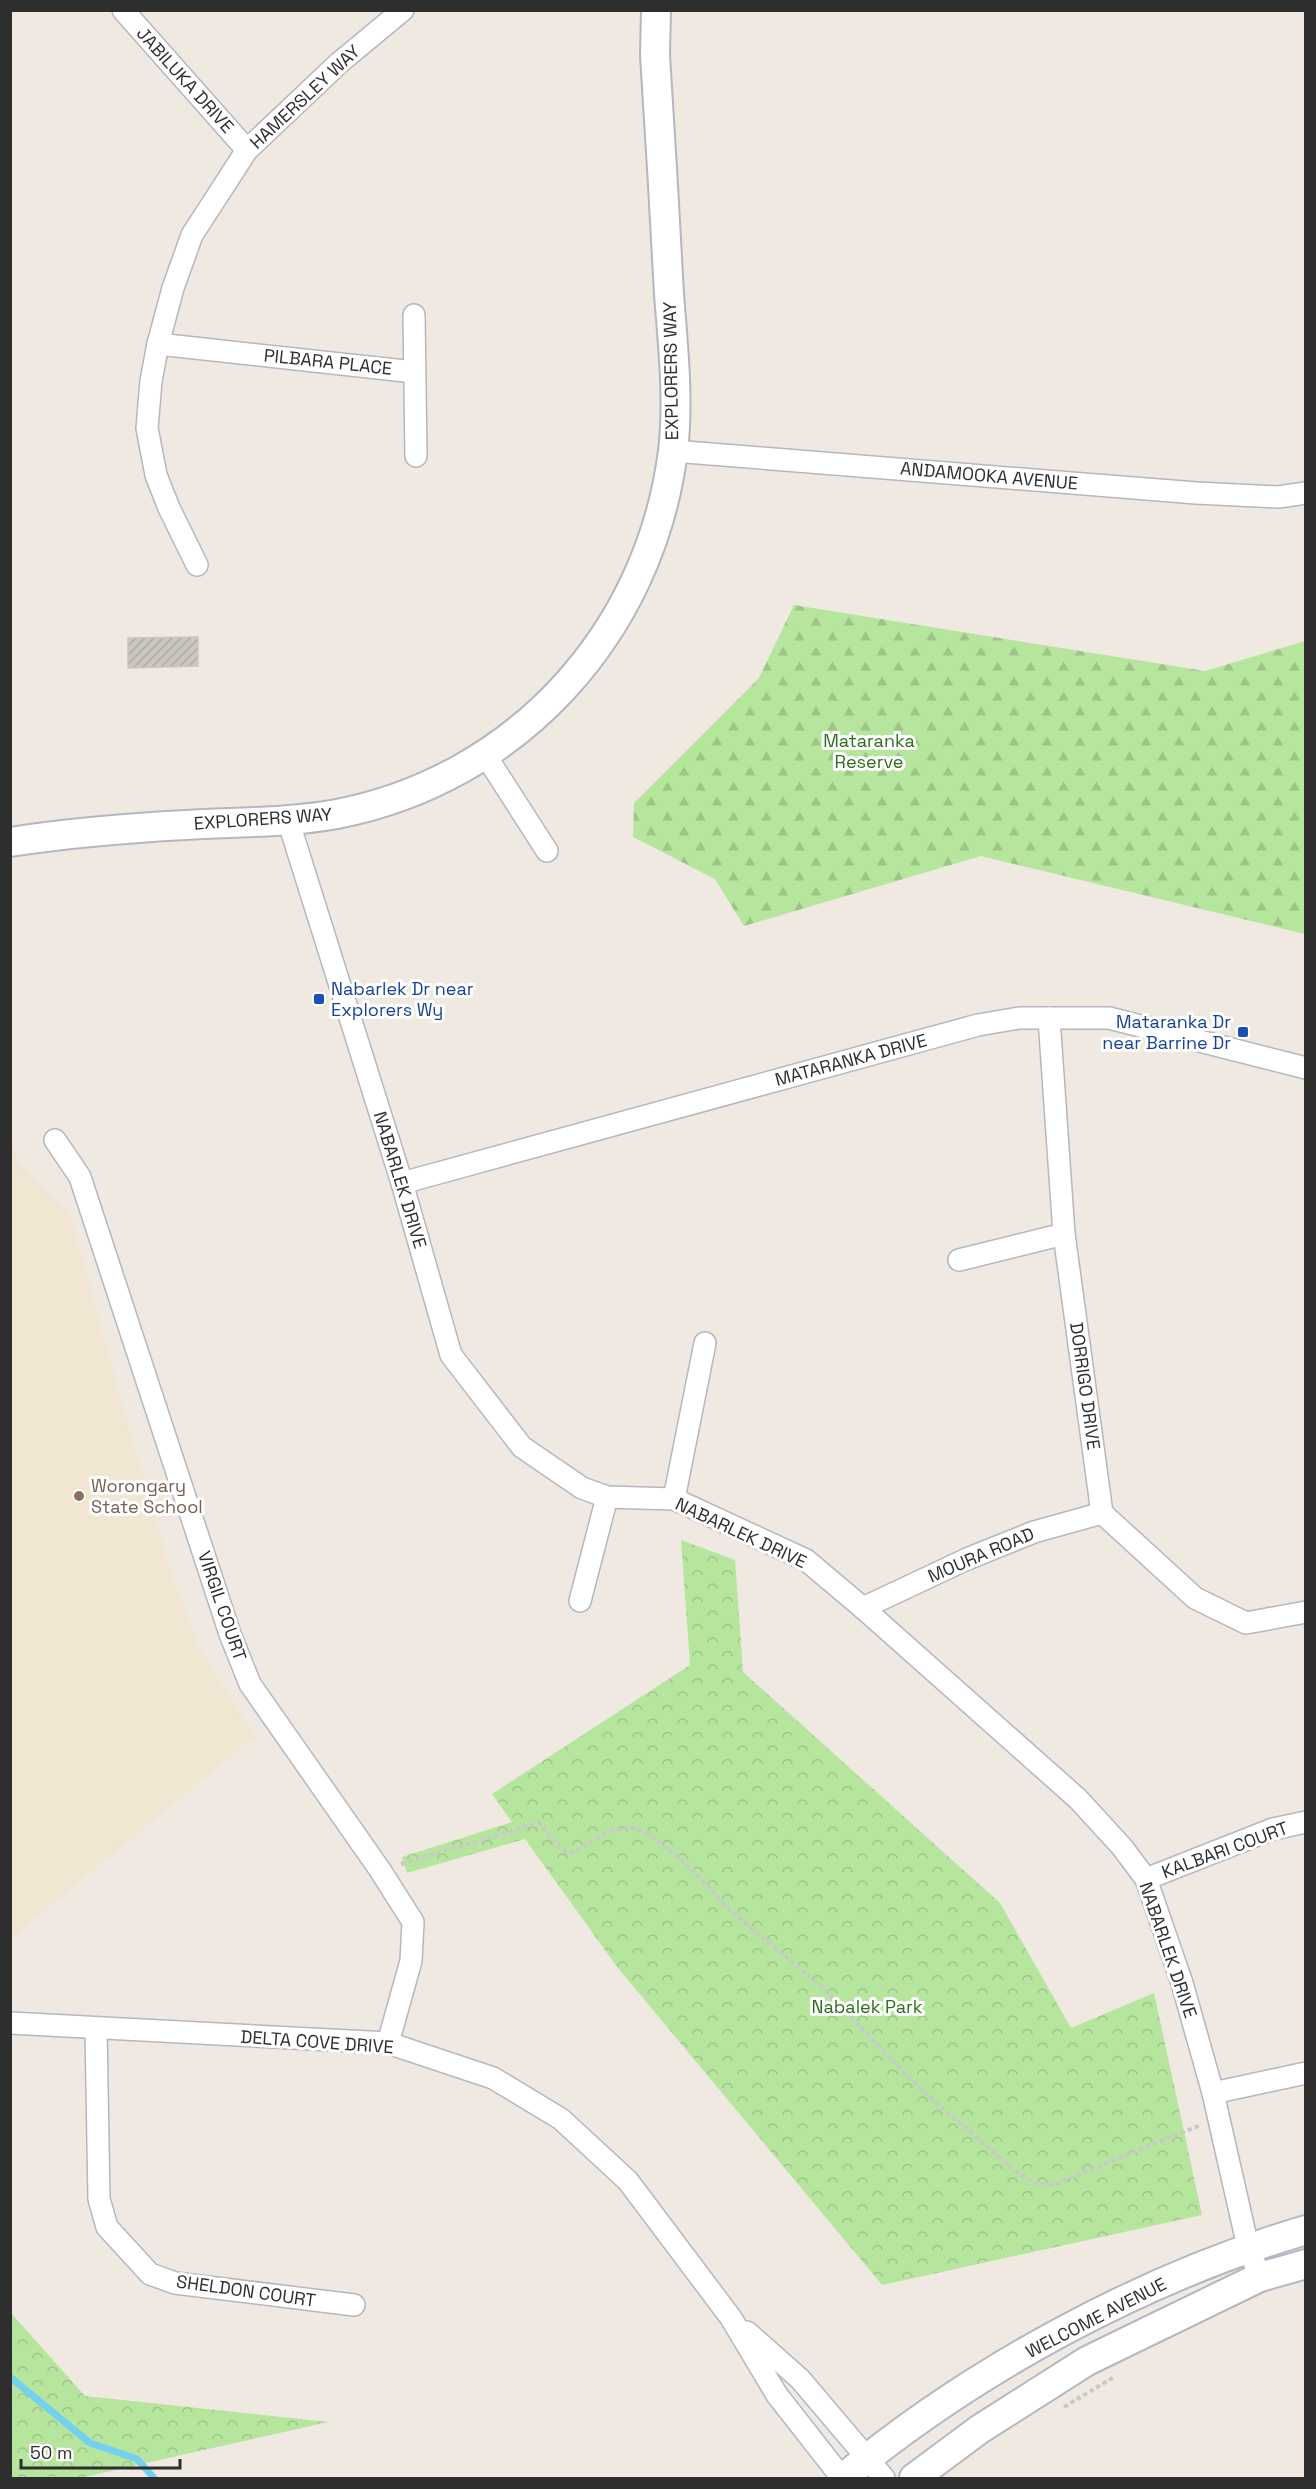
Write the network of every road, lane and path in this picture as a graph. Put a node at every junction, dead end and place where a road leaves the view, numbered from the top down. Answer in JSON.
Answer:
{"nodes":[{"id":1,"x":123,"y":10,"type":"edge"},
{"id":2,"x":403,"y":10,"type":"edge"},
{"id":3,"x":656,"y":10,"type":"edge"},
{"id":4,"x":247,"y":150,"type":"junction"},
{"id":5,"x":414,"y":315,"type":"dead end"},
{"id":6,"x":158,"y":344,"type":"junction"},
{"id":7,"x":414,"y":372,"type":"junction"},
{"id":8,"x":673,"y":451,"type":"junction"},
{"id":9,"x":416,"y":456,"type":"dead end"},
{"id":10,"x":1305,"y":493,"type":"edge"},
{"id":11,"x":197,"y":565,"type":"dead end"},
{"id":12,"x":486,"y":756,"type":"junction"},
{"id":13,"x":288,"y":820,"type":"junction"},
{"id":14,"x":10,"y":842,"type":"edge"},
{"id":15,"x":547,"y":851,"type":"dead end"},
{"id":16,"x":1049,"y":1018,"type":"junction"},
{"id":17,"x":1305,"y":1068,"type":"edge"},
{"id":18,"x":55,"y":1140,"type":"dead end"},
{"id":19,"x":402,"y":1183,"type":"junction"},
{"id":20,"x":1064,"y":1234,"type":"junction"},
{"id":21,"x":959,"y":1260,"type":"dead end"},
{"id":22,"x":705,"y":1343,"type":"dead end"},
{"id":23,"x":607,"y":1497,"type":"junction"},
{"id":24,"x":674,"y":1499,"type":"junction"},
{"id":25,"x":1102,"y":1513,"type":"junction"},
{"id":26,"x":580,"y":1600,"type":"dead end"},
{"id":27,"x":863,"y":1608,"type":"junction"},
{"id":28,"x":1305,"y":1612,"type":"edge"},
{"id":29,"x":1305,"y":1822,"type":"edge"},
{"id":30,"x":380,"y":1870,"type":"junction"},
{"id":31,"x":1146,"y":1879,"type":"junction"},
{"id":32,"x":10,"y":2023,"type":"edge"},
{"id":33,"x":96,"y":2029,"type":"junction"},
{"id":34,"x":388,"y":2043,"type":"junction"},
{"id":35,"x":1305,"y":2073,"type":"edge"},
{"id":36,"x":1213,"y":2093,"type":"junction"},
{"id":37,"x":1218,"y":2118,"type":"junction"},
{"id":38,"x":1305,"y":2230,"type":"edge"},
{"id":39,"x":1248,"y":2247,"type":"junction"},
{"id":40,"x":1305,"y":2264,"type":"edge"},
{"id":41,"x":1260,"y":2277,"type":"junction"},
{"id":42,"x":354,"y":2305,"type":"dead end"},
{"id":43,"x":731,"y":2318,"type":"junction"},
{"id":44,"x":1118,"y":2375,"type":"dead end"},
{"id":45,"x":1058,"y":2411,"type":"dead end"},
{"id":46,"x":875,"y":2468,"type":"edge"},
{"id":47,"x":843,"y":2478,"type":"edge"},
{"id":48,"x":914,"y":2478,"type":"edge"}],
"edges":[{"from":1,"to":4,"type":"street","name":"JABILUKA DRIVE"},
{"from":2,"to":4,"type":"street","name":"HAMERSLEY WAY"},
{"from":3,"to":8,"type":"street","name":"EXPLORERS WAY"},
{"from":4,"to":6,"type":"street","name":"HAMERSLEY WAY"},
{"from":5,"to":7,"type":"street"},
{"from":6,"to":7,"type":"street","name":"PILBARA PLACE"},
{"from":6,"to":11,"type":"street","name":"HAMERSLEY WAY"},
{"from":7,"to":9,"type":"street","name":"PILBARA PLACE"},
{"from":8,"to":10,"type":"street","name":"ANDAMOOKA AVENUE"},
{"from":8,"to":12,"type":"street","name":"EXPLORERS WAY"},
{"from":12,"to":13,"type":"street","name":"EXPLORERS WAY"},
{"from":12,"to":15,"type":"street"},
{"from":13,"to":14,"type":"street","name":"EXPLORERS WAY"},
{"from":13,"to":19,"type":"street","name":"NABARLEK DRIVE"},
{"from":16,"to":17,"type":"street","name":"MATARANKA DRIVE"},
{"from":16,"to":19,"type":"street","name":"MATARANKA DRIVE"},
{"from":16,"to":20,"type":"street","name":"DORRIGO DRIVE"},
{"from":18,"to":30,"type":"street","name":"VIRGIL COURT"},
{"from":19,"to":23,"type":"street","name":"NABARLEK DRIVE"},
{"from":20,"to":21,"type":"street"},
{"from":20,"to":25,"type":"street","name":"DORRIGO DRIVE"},
{"from":22,"to":24,"type":"street"},
{"from":23,"to":24,"type":"street","name":"NABARLEK DRIVE"},
{"from":23,"to":26,"type":"street"},
{"from":24,"to":27,"type":"street","name":"NABARLEK DRIVE"},
{"from":25,"to":27,"type":"street","name":"MOURA ROAD"},
{"from":25,"to":28,"type":"street"},
{"from":27,"to":31,"type":"street","name":"NABARLEK DRIVE"},
{"from":29,"to":31,"type":"street","name":"KALBARI COURT"},
{"from":30,"to":34,"type":"street","name":"VIRGIL COURT"},
{"from":30,"to":37,"type":"path"},
{"from":31,"to":36,"type":"street","name":"NABARLEK DRIVE"},
{"from":32,"to":33,"type":"street","name":"DELTA COVE DRIVE"},
{"from":33,"to":34,"type":"street","name":"DELTA COVE DRIVE"},
{"from":33,"to":42,"type":"street","name":"SHELDON COURT"},
{"from":34,"to":43,"type":"street","name":"DELTA COVE DRIVE"},
{"from":35,"to":36,"type":"street"},
{"from":36,"to":37,"type":"street","name":"NABARLEK DRIVE"},
{"from":37,"to":39,"type":"street","name":"NABARLEK DRIVE"},
{"from":38,"to":39,"type":"street","name":"WELCOME AVENUE"},
{"from":39,"to":41,"type":"street","name":"NABARLEK DRIVE"},
{"from":39,"to":46,"type":"street","name":"WELCOME AVENUE"},
{"from":40,"to":41,"type":"street","name":"WELCOME AVENUE"},
{"from":41,"to":48,"type":"street","name":"WELCOME AVENUE"},
{"from":43,"to":46,"type":"street","name":"DELTA COVE DRIVE"},
{"from":43,"to":47,"type":"street","name":"DELTA COVE DRIVE"},
{"from":44,"to":45,"type":"path"},
{"from":46,"to":47,"type":"street","name":"WELCOME AVENUE"}]}
